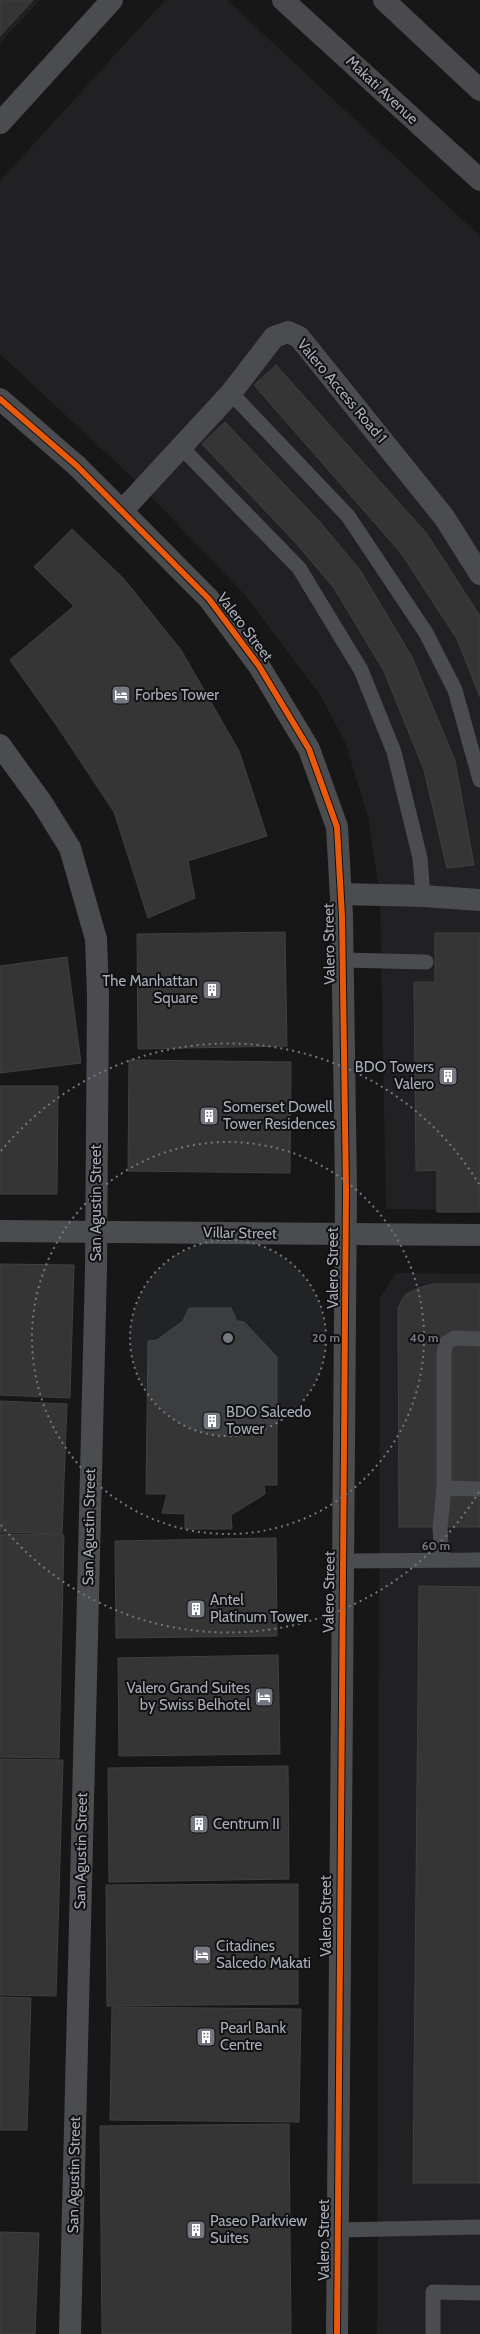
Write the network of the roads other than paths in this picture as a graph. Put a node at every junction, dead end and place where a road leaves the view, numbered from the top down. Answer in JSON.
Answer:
{"nodes":[{"id":1,"x":112,"y":0,"type":"edge"},
{"id":2,"x":283,"y":0,"type":"edge"},
{"id":3,"x":384,"y":0,"type":"edge"},
{"id":4,"x":480,"y":90,"type":"edge"},
{"id":5,"x":0,"y":123,"type":"edge"},
{"id":6,"x":480,"y":180,"type":"edge"},
{"id":7,"x":231,"y":393,"type":"junction"},
{"id":8,"x":0,"y":399,"type":"edge"},
{"id":9,"x":181,"y":447,"type":"junction"},
{"id":10,"x":122,"y":511,"type":"junction"},
{"id":11,"x":480,"y":574,"type":"edge"},
{"id":12,"x":0,"y":745,"type":"edge"},
{"id":13,"x":480,"y":780,"type":"edge"},
{"id":14,"x":342,"y":894,"type":"junction"},
{"id":15,"x":423,"y":896,"type":"junction"},
{"id":16,"x":480,"y":900,"type":"edge"},
{"id":17,"x":342,"y":960,"type":"junction"},
{"id":18,"x":426,"y":962,"type":"dead end"},
{"id":19,"x":0,"y":1231,"type":"edge"},
{"id":20,"x":96,"y":1232,"type":"junction"},
{"id":21,"x":346,"y":1234,"type":"junction"},
{"id":22,"x":480,"y":1235,"type":"edge"},
{"id":23,"x":480,"y":1339,"type":"edge"},
{"id":24,"x":444,"y":1488,"type":"junction"},
{"id":25,"x":480,"y":1489,"type":"edge"},
{"id":26,"x":442,"y":1560,"type":"junction"},
{"id":27,"x":480,"y":1560,"type":"edge"},
{"id":28,"x":342,"y":1561,"type":"junction"},
{"id":29,"x":480,"y":2227,"type":"edge"},
{"id":30,"x":337,"y":2230,"type":"junction"},
{"id":31,"x":480,"y":2293,"type":"edge"},
{"id":32,"x":70,"y":2334,"type":"edge"},
{"id":33,"x":337,"y":2334,"type":"edge"},
{"id":34,"x":433,"y":2334,"type":"edge"}],
"edges":[{"from":1,"to":5,"type":"street"},
{"from":2,"to":6,"type":"main road","name":"Makati Avenue"},
{"from":3,"to":4,"type":"main road"},
{"from":7,"to":9,"type":"street","name":"Valero Access Road 1"},
{"from":7,"to":11,"type":"street","name":"Valero Access Road 1"},
{"from":7,"to":13,"type":"lane"},
{"from":8,"to":10,"type":"street","name":"Valero Street"},
{"from":9,"to":10,"type":"street","name":"Valero Access Road 1"},
{"from":9,"to":15,"type":"lane"},
{"from":10,"to":14,"type":"street","name":"Valero Street"},
{"from":12,"to":20,"type":"street","name":"San Agustin Street"},
{"from":14,"to":15,"type":"street"},
{"from":14,"to":17,"type":"street","name":"Valero Street"},
{"from":15,"to":16,"type":"street"},
{"from":17,"to":18,"type":"lane"},
{"from":17,"to":21,"type":"street","name":"Valero Street"},
{"from":19,"to":20,"type":"street","name":"Villar Street"},
{"from":20,"to":21,"type":"street","name":"Villar Street"},
{"from":20,"to":32,"type":"street","name":"San Agustin Street"},
{"from":21,"to":22,"type":"street","name":"Villar Street"},
{"from":21,"to":28,"type":"street","name":"Valero Street"},
{"from":23,"to":24,"type":"lane"},
{"from":24,"to":25,"type":"lane"},
{"from":24,"to":26,"type":"lane"},
{"from":26,"to":27,"type":"lane"},
{"from":26,"to":28,"type":"lane"},
{"from":28,"to":30,"type":"street","name":"Valero Street"},
{"from":29,"to":30,"type":"lane"},
{"from":30,"to":33,"type":"street","name":"Valero Street"},
{"from":31,"to":34,"type":"lane"}]}
